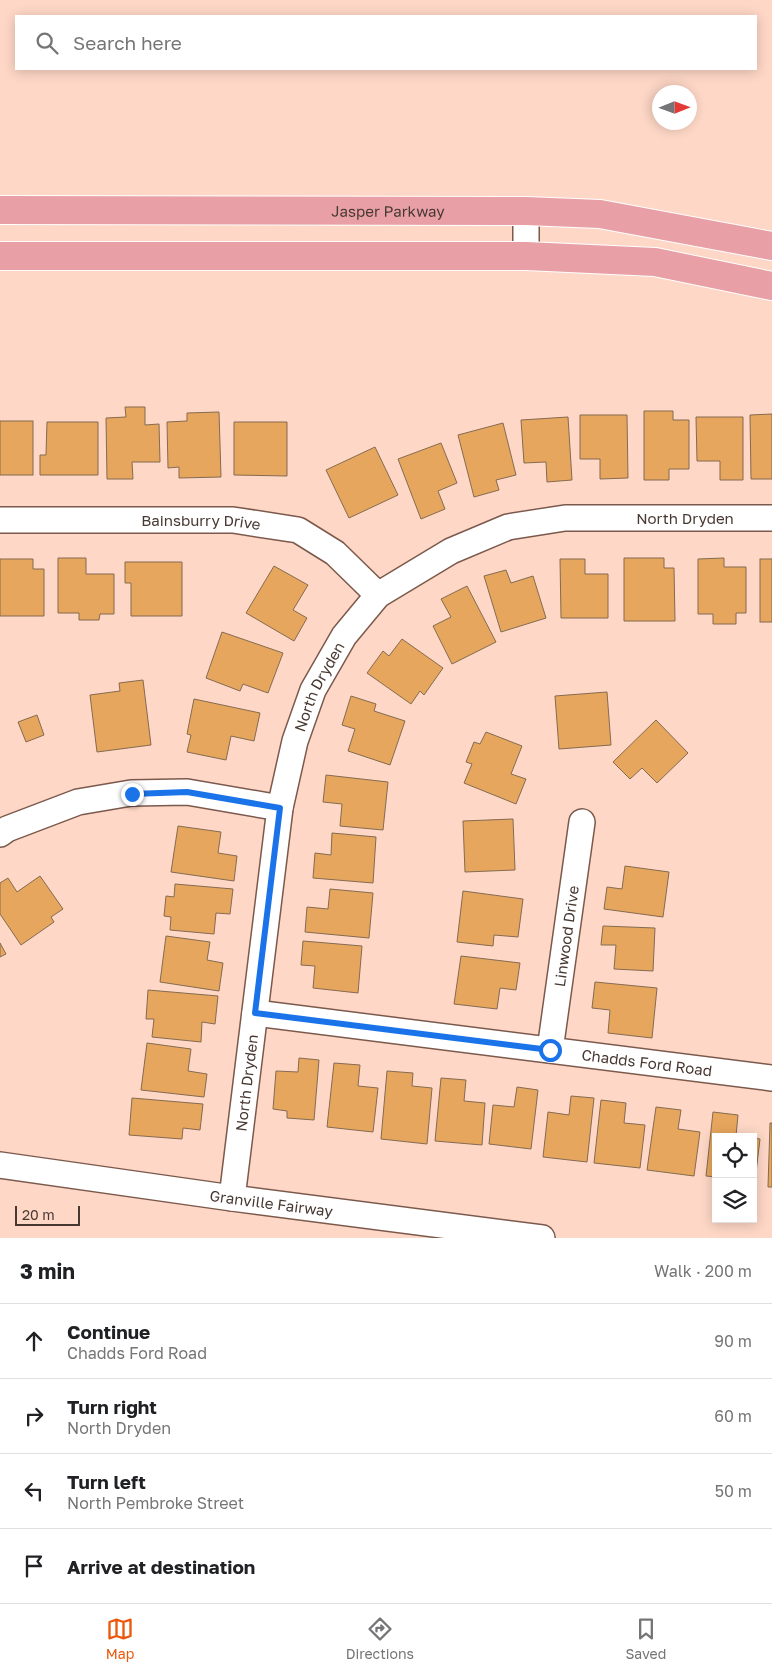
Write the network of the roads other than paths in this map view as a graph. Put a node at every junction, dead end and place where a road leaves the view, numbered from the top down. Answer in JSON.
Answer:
{"nodes":[{"id":1,"x":0,"y":210,"type":"edge"},
{"id":2,"x":526,"y":211,"type":"junction"},
{"id":3,"x":772,"y":246,"type":"edge"},
{"id":4,"x":0,"y":256,"type":"edge"},
{"id":5,"x":526,"y":256,"type":"junction"},
{"id":6,"x":772,"y":286,"type":"edge"},
{"id":7,"x":772,"y":518,"type":"edge"},
{"id":8,"x":0,"y":520,"type":"edge"},
{"id":9,"x":378,"y":596,"type":"junction"},
{"id":10,"x":280,"y":808,"type":"junction"},
{"id":11,"x":582,"y":822,"type":"dead end"},
{"id":12,"x":0,"y":834,"type":"edge"},
{"id":13,"x":255,"y":1013,"type":"junction"},
{"id":14,"x":550,"y":1050,"type":"junction"},
{"id":15,"x":772,"y":1078,"type":"edge"},
{"id":16,"x":0,"y":1166,"type":"edge"},
{"id":17,"x":232,"y":1198,"type":"junction"},
{"id":18,"x":542,"y":1238,"type":"edge"}],
"edges":[{"from":1,"to":2,"type":"main road","name":"Jasper Parkway"},
{"from":2,"to":3,"type":"main road","name":"Jasper Parkway"},
{"from":2,"to":5,"type":"street"},
{"from":4,"to":5,"type":"main road"},
{"from":5,"to":6,"type":"main road"},
{"from":7,"to":9,"type":"street","name":"North Dryden"},
{"from":8,"to":9,"type":"street","name":"Bainsburry Drive"},
{"from":9,"to":10,"type":"street","name":"North Dryden"},
{"from":10,"to":12,"type":"street"},
{"from":10,"to":13,"type":"street","name":"North Dryden"},
{"from":11,"to":14,"type":"street","name":"Linwood Drive"},
{"from":13,"to":14,"type":"street","name":"Chadds Ford Road"},
{"from":13,"to":17,"type":"street","name":"North Dryden"},
{"from":14,"to":15,"type":"street","name":"Chadds Ford Road"},
{"from":16,"to":17,"type":"street","name":"Granville Fairway"},
{"from":17,"to":18,"type":"street","name":"Granville Fairway"}]}
